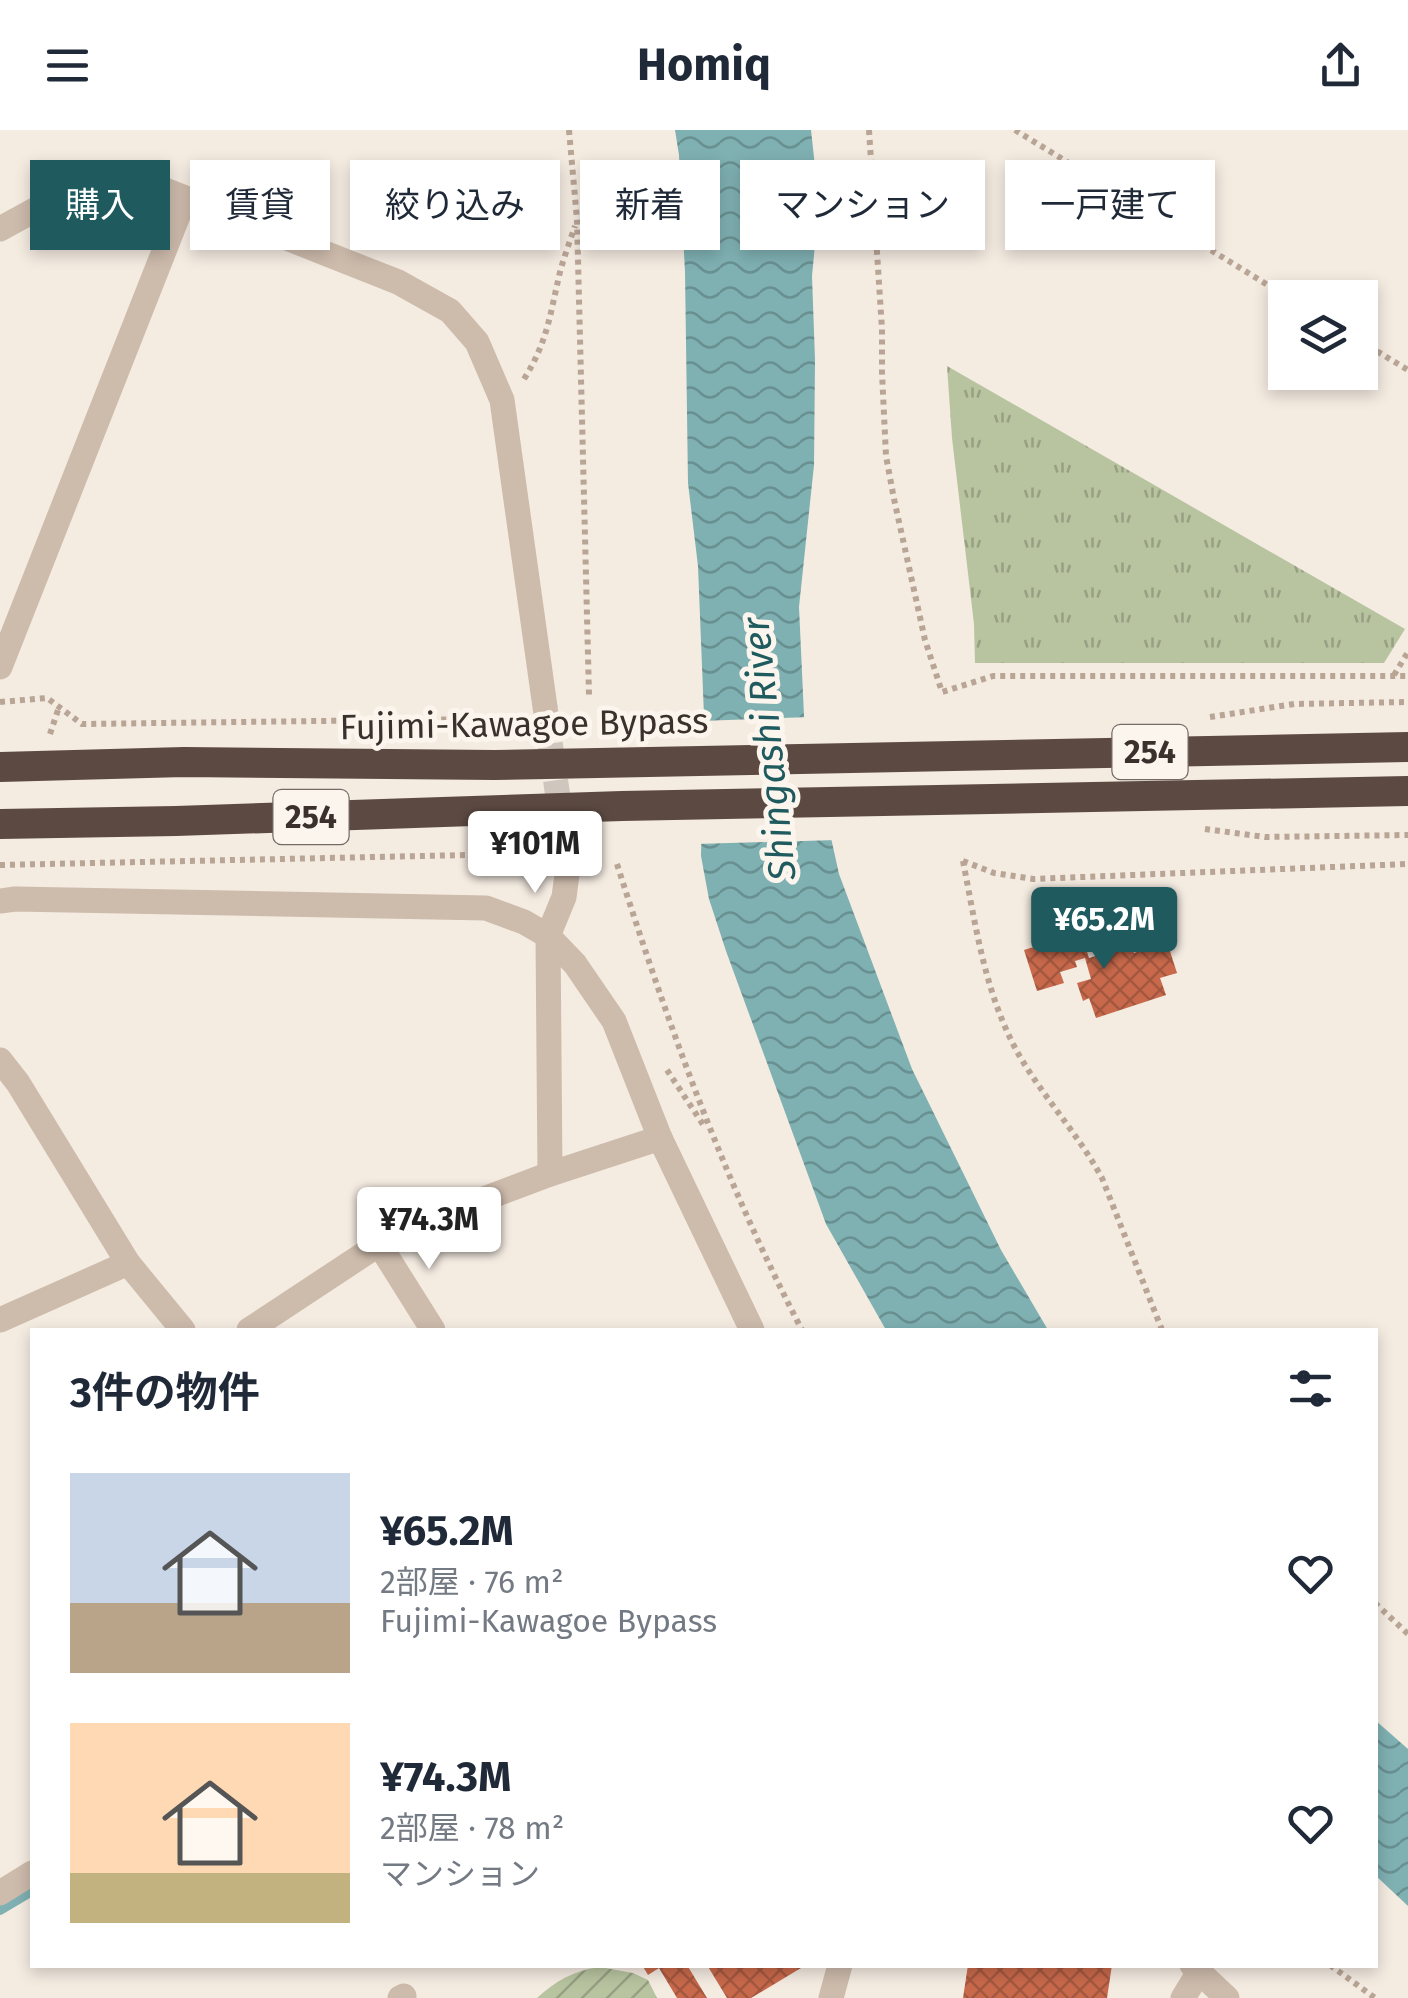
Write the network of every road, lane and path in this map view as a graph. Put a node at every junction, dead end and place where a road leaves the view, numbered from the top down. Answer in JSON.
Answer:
{"nodes":[{"id":1,"x":569,"y":130,"type":"edge"},
{"id":2,"x":869,"y":130,"type":"edge"},
{"id":3,"x":1015,"y":130,"type":"edge"},
{"id":4,"x":185,"y":198,"type":"junction"},
{"id":5,"x":576,"y":220,"type":"junction"},
{"id":6,"x":0,"y":229,"type":"edge"},
{"id":7,"x":1268,"y":285,"type":"edge"},
{"id":8,"x":1378,"y":352,"type":"edge"},
{"id":9,"x":1408,"y":370,"type":"edge"},
{"id":10,"x":502,"y":400,"type":"junction"},
{"id":11,"x":1408,"y":652,"type":"edge"},
{"id":12,"x":0,"y":667,"type":"edge"},
{"id":13,"x":1393,"y":676,"type":"junction"},
{"id":14,"x":1408,"y":676,"type":"edge"},
{"id":15,"x":590,"y":696,"type":"dead end"},
{"id":16,"x":0,"y":702,"type":"edge"},
{"id":17,"x":1408,"y":702,"type":"edge"},
{"id":18,"x":539,"y":716,"type":"joint"},
{"id":19,"x":1198,"y":718,"type":"dead end"},
{"id":20,"x":1408,"y":747,"type":"edge"},
{"id":21,"x":0,"y":767,"type":"edge"},
{"id":22,"x":1408,"y":792,"type":"edge"},
{"id":23,"x":0,"y":824,"type":"edge"},
{"id":24,"x":1193,"y":828,"type":"dead end"},
{"id":25,"x":1408,"y":835,"type":"edge"},
{"id":26,"x":562,"y":842,"type":"dead end"},
{"id":27,"x":617,"y":864,"type":"dead end"},
{"id":28,"x":1408,"y":864,"type":"edge"},
{"id":29,"x":0,"y":865,"type":"edge"},
{"id":30,"x":568,"y":867,"type":"tunnel mouth"},
{"id":31,"x":0,"y":902,"type":"edge"},
{"id":32,"x":548,"y":936,"type":"junction"},
{"id":33,"x":660,"y":1059,"type":"dead end"},
{"id":34,"x":0,"y":1060,"type":"edge"},
{"id":35,"x":660,"y":1138,"type":"junction"},
{"id":36,"x":713,"y":1139,"type":"junction"},
{"id":37,"x":550,"y":1174,"type":"junction"},
{"id":38,"x":379,"y":1244,"type":"junction"},
{"id":39,"x":128,"y":1263,"type":"junction"},
{"id":40,"x":17,"y":1321,"type":"edge"},
{"id":41,"x":181,"y":1328,"type":"edge"},
{"id":42,"x":252,"y":1328,"type":"edge"},
{"id":43,"x":431,"y":1328,"type":"edge"},
{"id":44,"x":751,"y":1328,"type":"edge"},
{"id":45,"x":801,"y":1328,"type":"edge"},
{"id":46,"x":1161,"y":1328,"type":"edge"},
{"id":47,"x":1378,"y":1605,"type":"edge"},
{"id":48,"x":1408,"y":1634,"type":"edge"},
{"id":49,"x":30,"y":1874,"type":"edge"},
{"id":50,"x":0,"y":1892,"type":"edge"},
{"id":51,"x":839,"y":1968,"type":"edge"},
{"id":52,"x":1195,"y":1968,"type":"edge"},
{"id":53,"x":1334,"y":1968,"type":"edge"},
{"id":54,"x":831,"y":1998,"type":"edge"},
{"id":55,"x":1184,"y":1998,"type":"edge"},
{"id":56,"x":1227,"y":1998,"type":"edge"},
{"id":57,"x":1375,"y":1998,"type":"edge"}],
"edges":[{"from":1,"to":5,"type":"path"},
{"from":2,"to":13,"type":"path"},
{"from":3,"to":7,"type":"path"},
{"from":4,"to":6,"type":"street"},
{"from":4,"to":10,"type":"street"},
{"from":4,"to":12,"type":"street"},
{"from":5,"to":10,"type":"path"},
{"from":5,"to":15,"type":"path"},
{"from":8,"to":9,"type":"path"},
{"from":10,"to":18,"type":"street"},
{"from":11,"to":13,"type":"path"},
{"from":13,"to":14,"type":"path"},
{"from":16,"to":18,"type":"path"},
{"from":17,"to":19,"type":"path"},
{"from":20,"to":21,"type":"highway","name":"Fujimi-Kawagoe Bypass","number":"254"},
{"from":22,"to":23,"type":"highway","number":"254"},
{"from":24,"to":25,"type":"path"},
{"from":26,"to":29,"type":"path"},
{"from":27,"to":36,"type":"path"},
{"from":28,"to":46,"type":"path"},
{"from":30,"to":32,"type":"street"},
{"from":31,"to":32,"type":"street"},
{"from":32,"to":35,"type":"street"},
{"from":32,"to":37,"type":"street"},
{"from":33,"to":36,"type":"path"},
{"from":34,"to":39,"type":"street"},
{"from":35,"to":37,"type":"street"},
{"from":35,"to":44,"type":"street"},
{"from":36,"to":45,"type":"path"},
{"from":37,"to":38,"type":"street"},
{"from":38,"to":42,"type":"street"},
{"from":38,"to":43,"type":"street"},
{"from":39,"to":40,"type":"street"},
{"from":39,"to":41,"type":"street"},
{"from":47,"to":48,"type":"path"},
{"from":49,"to":50,"type":"street"},
{"from":51,"to":54,"type":"street"},
{"from":52,"to":55,"type":"street"},
{"from":52,"to":56,"type":"street"},
{"from":53,"to":57,"type":"path"}]}
